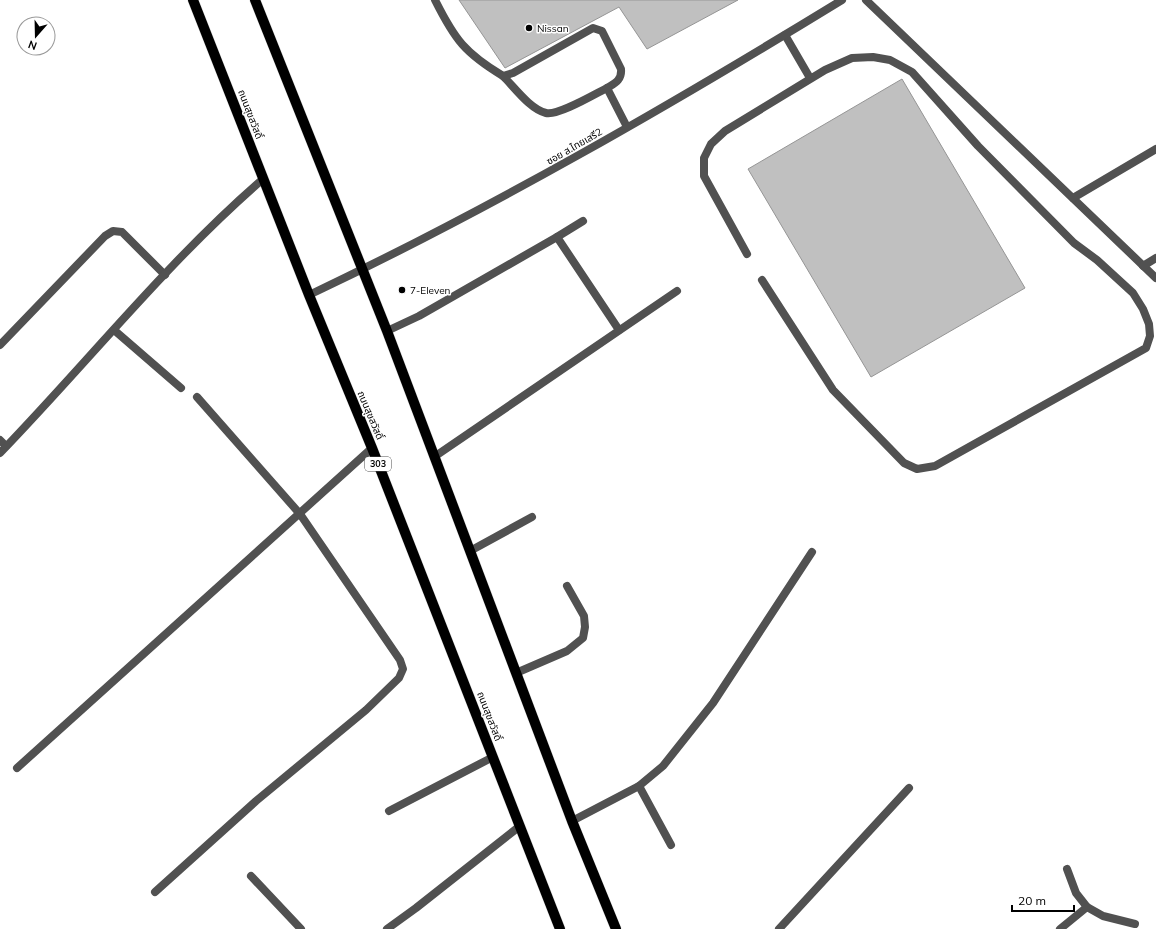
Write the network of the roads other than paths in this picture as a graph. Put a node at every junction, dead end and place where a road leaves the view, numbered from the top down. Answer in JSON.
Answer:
{"nodes":[{"id":1,"x":193,"y":0,"type":"edge"},
{"id":2,"x":255,"y":0,"type":"edge"},
{"id":3,"x":435,"y":0,"type":"edge"},
{"id":4,"x":842,"y":0,"type":"edge"},
{"id":5,"x":866,"y":0,"type":"edge"},
{"id":6,"x":785,"y":35,"type":"junction"},
{"id":7,"x":504,"y":76,"type":"junction"},
{"id":8,"x":810,"y":78,"type":"junction"},
{"id":9,"x":607,"y":88,"type":"junction"},
{"id":10,"x":627,"y":126,"type":"junction"},
{"id":11,"x":1156,"y":149,"type":"edge"},
{"id":12,"x":263,"y":179,"type":"junction"},
{"id":13,"x":1073,"y":198,"type":"junction"},
{"id":14,"x":583,"y":221,"type":"dead end"},
{"id":15,"x":557,"y":237,"type":"junction"},
{"id":16,"x":746,"y":254,"type":"dead end"},
{"id":17,"x":1156,"y":258,"type":"edge"},
{"id":18,"x":1143,"y":266,"type":"junction"},
{"id":19,"x":363,"y":269,"type":"junction"},
{"id":20,"x":165,"y":275,"type":"junction"},
{"id":21,"x":1156,"y":278,"type":"edge"},
{"id":22,"x":762,"y":280,"type":"dead end"},
{"id":23,"x":677,"y":291,"type":"dead end"},
{"id":24,"x":309,"y":295,"type":"junction"},
{"id":25,"x":114,"y":330,"type":"junction"},
{"id":26,"x":619,"y":330,"type":"junction"},
{"id":27,"x":387,"y":331,"type":"junction"},
{"id":28,"x":0,"y":345,"type":"edge"},
{"id":29,"x":181,"y":388,"type":"dead end"},
{"id":30,"x":197,"y":397,"type":"dead end"},
{"id":31,"x":0,"y":440,"type":"edge"},
{"id":32,"x":6,"y":446,"type":"junction"},
{"id":33,"x":372,"y":448,"type":"junction"},
{"id":34,"x":0,"y":453,"type":"edge"},
{"id":35,"x":434,"y":457,"type":"junction"},
{"id":36,"x":300,"y":514,"type":"junction"},
{"id":37,"x":532,"y":517,"type":"dead end"},
{"id":38,"x":470,"y":551,"type":"junction"},
{"id":39,"x":812,"y":552,"type":"dead end"},
{"id":40,"x":567,"y":586,"type":"dead end"},
{"id":41,"x":516,"y":673,"type":"junction"},
{"id":42,"x":493,"y":757,"type":"junction"},
{"id":43,"x":17,"y":768,"type":"dead end"},
{"id":44,"x":639,"y":786,"type":"junction"},
{"id":45,"x":909,"y":788,"type":"dead end"},
{"id":46,"x":389,"y":811,"type":"dead end"},
{"id":47,"x":572,"y":821,"type":"junction"},
{"id":48,"x":520,"y":826,"type":"junction"},
{"id":49,"x":671,"y":845,"type":"dead end"},
{"id":50,"x":1067,"y":869,"type":"dead end"},
{"id":51,"x":251,"y":876,"type":"dead end"},
{"id":52,"x":155,"y":892,"type":"dead end"},
{"id":53,"x":1087,"y":907,"type":"junction"},
{"id":54,"x":1135,"y":924,"type":"dead end"},
{"id":55,"x":301,"y":929,"type":"edge"},
{"id":56,"x":387,"y":929,"type":"edge"},
{"id":57,"x":560,"y":929,"type":"edge"},
{"id":58,"x":616,"y":929,"type":"edge"},
{"id":59,"x":779,"y":929,"type":"edge"},
{"id":60,"x":1060,"y":929,"type":"edge"}],
"edges":[{"from":1,"to":12,"type":"main road","name":"ถนนสุขสวัสดิ์","number":"303"},
{"from":2,"to":19,"type":"main road"},
{"from":3,"to":7,"type":"street"},
{"from":4,"to":6,"type":"street","name":"ซอย ส.ไทยเสรี2"},
{"from":5,"to":13,"type":"street"},
{"from":6,"to":8,"type":"street"},
{"from":6,"to":10,"type":"street","name":"ซอย ส.ไทยเสรี2"},
{"from":7,"to":9,"type":"street"},
{"from":7,"to":9,"type":"street"},
{"from":8,"to":16,"type":"street"},
{"from":8,"to":22,"type":"street"},
{"from":9,"to":10,"type":"street"},
{"from":10,"to":19,"type":"street","name":"ซอย ส.ไทยเสรี2"},
{"from":11,"to":13,"type":"street"},
{"from":12,"to":20,"type":"street"},
{"from":12,"to":24,"type":"main road","name":"ถนนสุขสวัสดิ์","number":"303"},
{"from":13,"to":18,"type":"street"},
{"from":14,"to":15,"type":"street"},
{"from":15,"to":26,"type":"street"},
{"from":15,"to":27,"type":"street"},
{"from":17,"to":18,"type":"street"},
{"from":18,"to":21,"type":"street"},
{"from":19,"to":24,"type":"street","name":"ซอย ส.ไทยเสรี2"},
{"from":19,"to":27,"type":"main road"},
{"from":20,"to":25,"type":"street"},
{"from":20,"to":28,"type":"street"},
{"from":23,"to":26,"type":"street"},
{"from":24,"to":33,"type":"main road","name":"ถนนสุขสวัสดิ์","number":"303"},
{"from":25,"to":29,"type":"street"},
{"from":25,"to":32,"type":"street"},
{"from":26,"to":35,"type":"street"},
{"from":27,"to":35,"type":"main road"},
{"from":30,"to":36,"type":"street"},
{"from":31,"to":32,"type":"street"},
{"from":32,"to":34,"type":"street"},
{"from":33,"to":36,"type":"street"},
{"from":33,"to":42,"type":"main road","name":"ถนนสุขสวัสดิ์","number":"303"},
{"from":35,"to":38,"type":"main road"},
{"from":36,"to":43,"type":"street"},
{"from":36,"to":52,"type":"street"},
{"from":37,"to":38,"type":"street"},
{"from":38,"to":41,"type":"main road"},
{"from":39,"to":44,"type":"street"},
{"from":40,"to":41,"type":"street"},
{"from":41,"to":47,"type":"main road"},
{"from":42,"to":46,"type":"street"},
{"from":42,"to":48,"type":"main road","name":"ถนนสุขสวัสดิ์","number":"303"},
{"from":44,"to":47,"type":"street"},
{"from":44,"to":49,"type":"street"},
{"from":45,"to":59,"type":"street"},
{"from":47,"to":58,"type":"main road"},
{"from":48,"to":56,"type":"street"},
{"from":48,"to":57,"type":"main road","name":"ถนนสุขสวัสดิ์","number":"303"},
{"from":50,"to":53,"type":"street"},
{"from":51,"to":55,"type":"street"},
{"from":53,"to":54,"type":"street"},
{"from":53,"to":60,"type":"street"}]}
